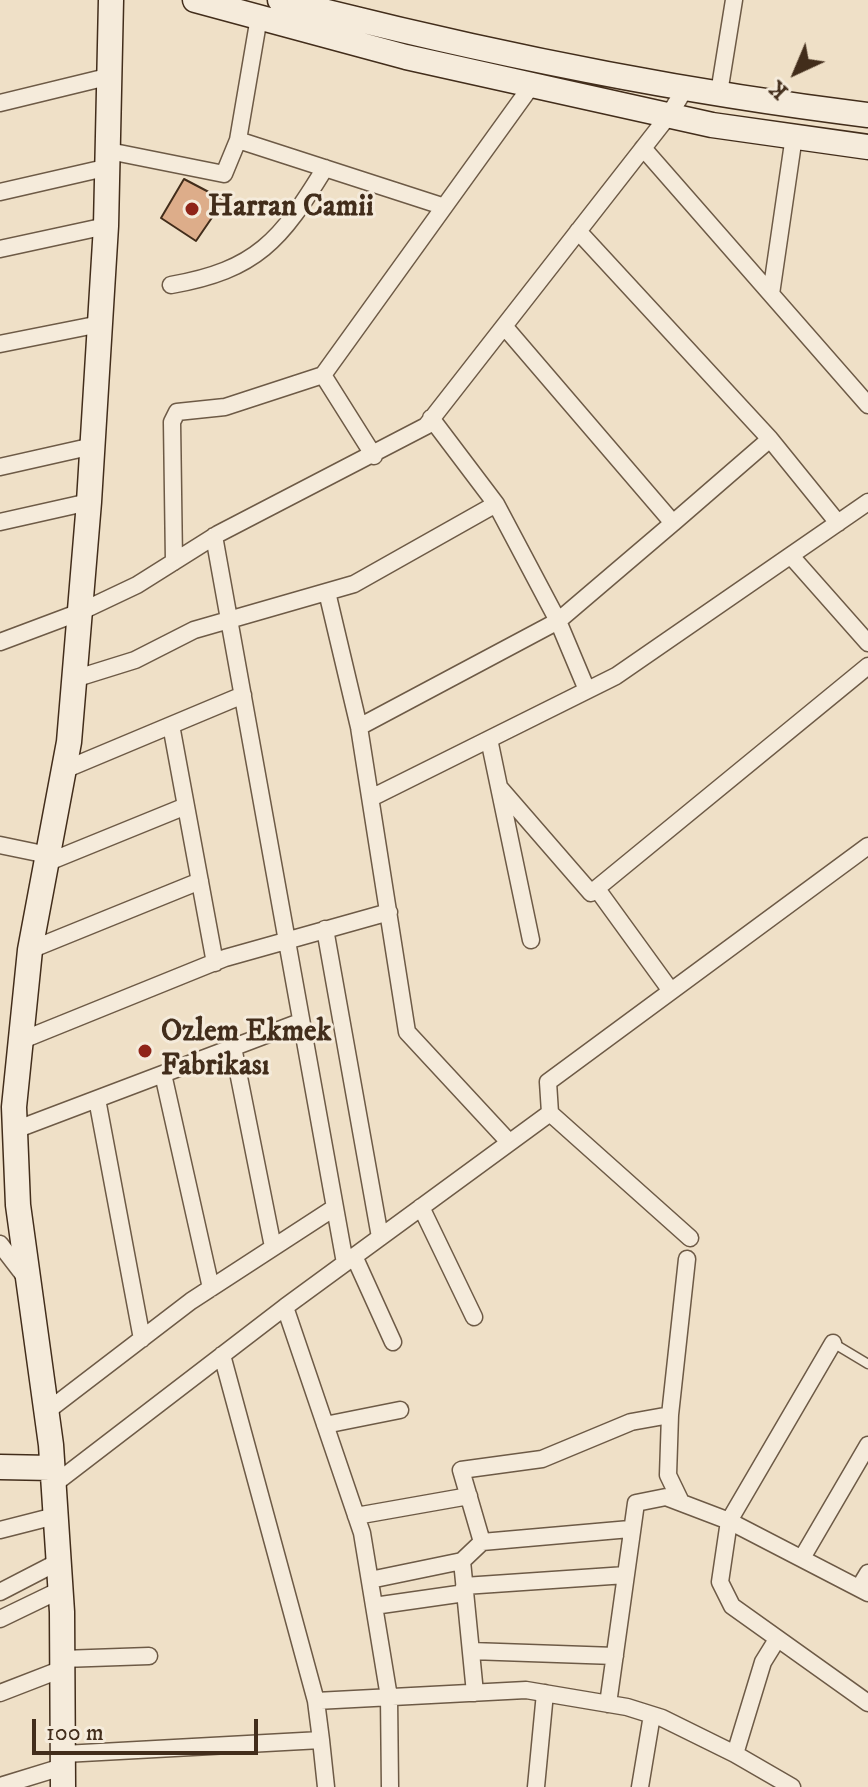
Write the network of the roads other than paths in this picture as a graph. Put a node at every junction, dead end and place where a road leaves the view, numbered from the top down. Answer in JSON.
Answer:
{"nodes":[{"id":1,"x":111,"y":0,"type":"edge"},
{"id":2,"x":195,"y":0,"type":"edge"},
{"id":3,"x":280,"y":0,"type":"edge"},
{"id":4,"x":734,"y":0,"type":"edge"},
{"id":5,"x":259,"y":17,"type":"junction"},
{"id":6,"x":111,"y":76,"type":"junction"},
{"id":7,"x":532,"y":85,"type":"junction"},
{"id":8,"x":686,"y":87,"type":"junction"},
{"id":9,"x":719,"y":93,"type":"junction"},
{"id":10,"x":0,"y":103,"type":"edge"},
{"id":11,"x":669,"y":115,"type":"junction"},
{"id":12,"x":868,"y":115,"type":"edge"},
{"id":13,"x":794,"y":136,"type":"junction"},
{"id":14,"x":238,"y":140,"type":"junction"},
{"id":15,"x":868,"y":147,"type":"edge"},
{"id":16,"x":643,"y":148,"type":"junction"},
{"id":17,"x":109,"y":159,"type":"junction"},
{"id":18,"x":325,"y":168,"type":"junction"},
{"id":19,"x":0,"y":192,"type":"edge"},
{"id":20,"x":442,"y":206,"type":"junction"},
{"id":21,"x":106,"y":226,"type":"junction"},
{"id":22,"x":578,"y":231,"type":"junction"},
{"id":23,"x":0,"y":249,"type":"edge"},
{"id":24,"x":171,"y":285,"type":"dead end"},
{"id":25,"x":771,"y":294,"type":"junction"},
{"id":26,"x":100,"y":324,"type":"junction"},
{"id":27,"x":504,"y":326,"type":"junction"},
{"id":28,"x":0,"y":344,"type":"edge"},
{"id":29,"x":323,"y":375,"type":"junction"},
{"id":30,"x":868,"y":405,"type":"edge"},
{"id":31,"x":431,"y":418,"type":"junction"},
{"id":32,"x":770,"y":439,"type":"junction"},
{"id":33,"x":93,"y":446,"type":"junction"},
{"id":34,"x":374,"y":456,"type":"junction"},
{"id":35,"x":0,"y":467,"type":"edge"},
{"id":36,"x":89,"y":502,"type":"junction"},
{"id":37,"x":868,"y":502,"type":"edge"},
{"id":38,"x":496,"y":504,"type":"junction"},
{"id":39,"x":0,"y":522,"type":"edge"},
{"id":40,"x":673,"y":523,"type":"junction"},
{"id":41,"x":838,"y":523,"type":"junction"},
{"id":42,"x":214,"y":536,"type":"junction"},
{"id":43,"x":791,"y":556,"type":"junction"},
{"id":44,"x":174,"y":562,"type":"junction"},
{"id":45,"x":327,"y":592,"type":"junction"},
{"id":46,"x":80,"y":612,"type":"junction"},
{"id":47,"x":229,"y":621,"type":"junction"},
{"id":48,"x":558,"y":621,"type":"junction"},
{"id":49,"x":0,"y":642,"type":"edge"},
{"id":50,"x":868,"y":643,"type":"edge"},
{"id":51,"x":868,"y":666,"type":"edge"},
{"id":52,"x":74,"y":679,"type":"junction"},
{"id":53,"x":587,"y":690,"type":"junction"},
{"id":54,"x":243,"y":695,"type":"junction"},
{"id":55,"x":171,"y":725,"type":"junction"},
{"id":56,"x":359,"y":727,"type":"junction"},
{"id":57,"x":489,"y":739,"type":"junction"},
{"id":58,"x":64,"y":770,"type":"junction"},
{"id":59,"x":499,"y":787,"type":"junction"},
{"id":60,"x":371,"y":798,"type":"junction"},
{"id":61,"x":186,"y":806,"type":"junction"},
{"id":62,"x":0,"y":845,"type":"edge"},
{"id":63,"x":868,"y":846,"type":"edge"},
{"id":64,"x":47,"y":859,"type":"junction"},
{"id":65,"x":200,"y":881,"type":"junction"},
{"id":66,"x":597,"y":889,"type":"junction"},
{"id":67,"x":389,"y":912,"type":"junction"},
{"id":68,"x":325,"y":929,"type":"junction"},
{"id":69,"x":286,"y":939,"type":"junction"},
{"id":70,"x":531,"y":940,"type":"dead end"},
{"id":71,"x":30,"y":950,"type":"junction"},
{"id":72,"x":215,"y":963,"type":"junction"},
{"id":73,"x":671,"y":991,"type":"junction"},
{"id":74,"x":300,"y":1022,"type":"junction"},
{"id":75,"x":20,"y":1041,"type":"junction"},
{"id":76,"x":233,"y":1047,"type":"junction"},
{"id":77,"x":163,"y":1074,"type":"junction"},
{"id":78,"x":97,"y":1099,"type":"junction"},
{"id":79,"x":550,"y":1113,"type":"junction"},
{"id":80,"x":15,"y":1130,"type":"junction"},
{"id":81,"x":509,"y":1142,"type":"junction"},
{"id":82,"x":421,"y":1207,"type":"junction"},
{"id":83,"x":334,"y":1208,"type":"junction"},
{"id":84,"x":380,"y":1237,"type":"junction"},
{"id":85,"x":690,"y":1238,"type":"dead end"},
{"id":86,"x":0,"y":1244,"type":"edge"},
{"id":87,"x":273,"y":1247,"type":"junction"},
{"id":88,"x":687,"y":1259,"type":"dead end"},
{"id":89,"x":350,"y":1260,"type":"junction"},
{"id":90,"x":28,"y":1281,"type":"junction"},
{"id":91,"x":211,"y":1288,"type":"junction"},
{"id":92,"x":285,"y":1307,"type":"junction"},
{"id":93,"x":474,"y":1317,"type":"dead end"},
{"id":94,"x":142,"y":1339,"type":"junction"},
{"id":95,"x":393,"y":1342,"type":"dead end"},
{"id":96,"x":833,"y":1343,"type":"joint"},
{"id":97,"x":222,"y":1355,"type":"junction"},
{"id":98,"x":868,"y":1364,"type":"edge"},
{"id":99,"x":400,"y":1410,"type":"dead end"},
{"id":100,"x":46,"y":1412,"type":"junction"},
{"id":101,"x":670,"y":1415,"type":"junction"},
{"id":102,"x":325,"y":1425,"type":"junction"},
{"id":103,"x":868,"y":1445,"type":"edge"},
{"id":104,"x":0,"y":1467,"type":"edge"},
{"id":105,"x":53,"y":1476,"type":"junction"},
{"id":106,"x":469,"y":1496,"type":"junction"},
{"id":107,"x":681,"y":1502,"type":"junction"},
{"id":108,"x":55,"y":1516,"type":"junction"},
{"id":109,"x":356,"y":1516,"type":"junction"},
{"id":110,"x":729,"y":1521,"type":"junction"},
{"id":111,"x":630,"y":1529,"type":"junction"},
{"id":112,"x":0,"y":1530,"type":"edge"},
{"id":113,"x":482,"y":1542,"type":"junction"},
{"id":114,"x":802,"y":1558,"type":"junction"},
{"id":115,"x":462,"y":1561,"type":"junction"},
{"id":116,"x":58,"y":1562,"type":"junction"},
{"id":117,"x":868,"y":1573,"type":"edge"},
{"id":118,"x":626,"y":1575,"type":"junction"},
{"id":119,"x":370,"y":1580,"type":"junction"},
{"id":120,"x":60,"y":1590,"type":"junction"},
{"id":121,"x":465,"y":1590,"type":"junction"},
{"id":122,"x":863,"y":1591,"type":"edge"},
{"id":123,"x":0,"y":1592,"type":"edge"},
{"id":124,"x":374,"y":1606,"type":"junction"},
{"id":125,"x":0,"y":1619,"type":"edge"},
{"id":126,"x":776,"y":1641,"type":"junction"},
{"id":127,"x":471,"y":1651,"type":"junction"},
{"id":128,"x":149,"y":1656,"type":"dead end"},
{"id":129,"x":615,"y":1656,"type":"junction"},
{"id":130,"x":62,"y":1664,"type":"junction"},
{"id":131,"x":0,"y":1693,"type":"edge"},
{"id":132,"x":475,"y":1693,"type":"junction"},
{"id":133,"x":545,"y":1693,"type":"junction"},
{"id":134,"x":389,"y":1697,"type":"junction"},
{"id":135,"x":316,"y":1701,"type":"junction"},
{"id":136,"x":868,"y":1703,"type":"edge"},
{"id":137,"x":608,"y":1704,"type":"junction"},
{"id":138,"x":652,"y":1715,"type":"junction"},
{"id":139,"x":321,"y":1740,"type":"junction"},
{"id":140,"x":735,"y":1754,"type":"junction"},
{"id":141,"x":63,"y":1769,"type":"edge"},
{"id":142,"x":0,"y":1786,"type":"edge"},
{"id":143,"x":326,"y":1787,"type":"edge"},
{"id":144,"x":390,"y":1787,"type":"edge"},
{"id":145,"x":536,"y":1787,"type":"edge"},
{"id":146,"x":640,"y":1787,"type":"edge"},
{"id":147,"x":792,"y":1787,"type":"edge"}],
"edges":[{"from":1,"to":6,"type":"main road"},
{"from":2,"to":5,"type":"main road"},
{"from":3,"to":8,"type":"main road"},
{"from":4,"to":9,"type":"street"},
{"from":5,"to":7,"type":"main road"},
{"from":5,"to":14,"type":"street"},
{"from":6,"to":10,"type":"street"},
{"from":6,"to":17,"type":"main road"},
{"from":7,"to":11,"type":"main road"},
{"from":7,"to":20,"type":"street"},
{"from":8,"to":9,"type":"main road"},
{"from":8,"to":11,"type":"street"},
{"from":9,"to":12,"type":"main road"},
{"from":11,"to":13,"type":"main road"},
{"from":11,"to":16,"type":"street"},
{"from":13,"to":15,"type":"main road"},
{"from":13,"to":25,"type":"street"},
{"from":14,"to":17,"type":"street"},
{"from":14,"to":18,"type":"street"},
{"from":16,"to":22,"type":"street"},
{"from":16,"to":25,"type":"street"},
{"from":17,"to":19,"type":"street"},
{"from":17,"to":21,"type":"main road"},
{"from":18,"to":20,"type":"street"},
{"from":18,"to":24,"type":"street"},
{"from":20,"to":29,"type":"street"},
{"from":21,"to":23,"type":"street"},
{"from":21,"to":26,"type":"main road"},
{"from":22,"to":27,"type":"street"},
{"from":22,"to":32,"type":"street"},
{"from":25,"to":30,"type":"street"},
{"from":26,"to":28,"type":"street"},
{"from":26,"to":33,"type":"main road"},
{"from":27,"to":31,"type":"street"},
{"from":27,"to":40,"type":"street"},
{"from":29,"to":34,"type":"street"},
{"from":29,"to":44,"type":"street"},
{"from":31,"to":34,"type":"street"},
{"from":31,"to":38,"type":"street"},
{"from":32,"to":40,"type":"street"},
{"from":32,"to":41,"type":"street"},
{"from":33,"to":35,"type":"street"},
{"from":33,"to":36,"type":"main road"},
{"from":34,"to":42,"type":"street"},
{"from":36,"to":39,"type":"street"},
{"from":36,"to":46,"type":"main road"},
{"from":37,"to":41,"type":"street"},
{"from":38,"to":45,"type":"street"},
{"from":38,"to":48,"type":"street"},
{"from":40,"to":48,"type":"street"},
{"from":41,"to":43,"type":"street"},
{"from":42,"to":44,"type":"street"},
{"from":42,"to":47,"type":"street"},
{"from":43,"to":50,"type":"street"},
{"from":43,"to":53,"type":"street"},
{"from":44,"to":46,"type":"street"},
{"from":45,"to":47,"type":"street"},
{"from":45,"to":56,"type":"street"},
{"from":46,"to":49,"type":"street"},
{"from":46,"to":52,"type":"main road"},
{"from":47,"to":52,"type":"street"},
{"from":47,"to":54,"type":"street"},
{"from":48,"to":53,"type":"street"},
{"from":48,"to":56,"type":"street"},
{"from":51,"to":66,"type":"street"},
{"from":52,"to":58,"type":"main road"},
{"from":53,"to":57,"type":"street"},
{"from":54,"to":55,"type":"street"},
{"from":54,"to":69,"type":"street"},
{"from":55,"to":58,"type":"street"},
{"from":55,"to":61,"type":"street"},
{"from":56,"to":60,"type":"street"},
{"from":57,"to":59,"type":"street"},
{"from":57,"to":60,"type":"street"},
{"from":58,"to":64,"type":"main road"},
{"from":59,"to":66,"type":"street"},
{"from":59,"to":70,"type":"street"},
{"from":60,"to":67,"type":"street"},
{"from":61,"to":64,"type":"street"},
{"from":61,"to":65,"type":"street"},
{"from":62,"to":64,"type":"street"},
{"from":63,"to":73,"type":"street"},
{"from":64,"to":71,"type":"main road"},
{"from":65,"to":71,"type":"street"},
{"from":65,"to":72,"type":"street"},
{"from":66,"to":73,"type":"street"},
{"from":67,"to":68,"type":"street"},
{"from":67,"to":81,"type":"street"},
{"from":68,"to":69,"type":"street"},
{"from":68,"to":84,"type":"street"},
{"from":69,"to":72,"type":"street"},
{"from":69,"to":74,"type":"street"},
{"from":71,"to":75,"type":"main road"},
{"from":72,"to":75,"type":"street"},
{"from":73,"to":79,"type":"street"},
{"from":74,"to":76,"type":"street"},
{"from":74,"to":83,"type":"street"},
{"from":75,"to":80,"type":"main road"},
{"from":76,"to":77,"type":"street"},
{"from":76,"to":87,"type":"street"},
{"from":77,"to":78,"type":"street"},
{"from":77,"to":91,"type":"street"},
{"from":78,"to":80,"type":"street"},
{"from":78,"to":94,"type":"street"},
{"from":79,"to":81,"type":"street"},
{"from":79,"to":85,"type":"street"},
{"from":80,"to":90,"type":"main road"},
{"from":81,"to":82,"type":"street"},
{"from":82,"to":84,"type":"street"},
{"from":82,"to":93,"type":"street"},
{"from":83,"to":87,"type":"street"},
{"from":83,"to":89,"type":"street"},
{"from":84,"to":89,"type":"street"},
{"from":86,"to":90,"type":"street"},
{"from":87,"to":91,"type":"street"},
{"from":88,"to":101,"type":"street"},
{"from":89,"to":92,"type":"street"},
{"from":89,"to":95,"type":"street"},
{"from":90,"to":100,"type":"main road"},
{"from":91,"to":94,"type":"street"},
{"from":92,"to":97,"type":"street"},
{"from":92,"to":102,"type":"street"},
{"from":94,"to":100,"type":"street"},
{"from":96,"to":98,"type":"lane"},
{"from":96,"to":110,"type":"street"},
{"from":97,"to":105,"type":"street"},
{"from":97,"to":135,"type":"street"},
{"from":99,"to":102,"type":"street"},
{"from":100,"to":105,"type":"main road"},
{"from":101,"to":106,"type":"street"},
{"from":101,"to":107,"type":"street"},
{"from":102,"to":109,"type":"street"},
{"from":103,"to":114,"type":"street"},
{"from":104,"to":105,"type":"main road"},
{"from":105,"to":108,"type":"main road"},
{"from":106,"to":109,"type":"street"},
{"from":106,"to":113,"type":"street"},
{"from":107,"to":110,"type":"street"},
{"from":107,"to":111,"type":"street"},
{"from":108,"to":112,"type":"street"},
{"from":108,"to":116,"type":"main road"},
{"from":109,"to":119,"type":"street"},
{"from":110,"to":114,"type":"street"},
{"from":110,"to":126,"type":"street"},
{"from":111,"to":113,"type":"street"},
{"from":111,"to":118,"type":"street"},
{"from":113,"to":115,"type":"street"},
{"from":114,"to":122,"type":"street"},
{"from":115,"to":119,"type":"street"},
{"from":115,"to":121,"type":"street"},
{"from":116,"to":120,"type":"main road"},
{"from":116,"to":123,"type":"street"},
{"from":117,"to":122,"type":"street"},
{"from":118,"to":121,"type":"street"},
{"from":118,"to":129,"type":"street"},
{"from":119,"to":124,"type":"street"},
{"from":120,"to":125,"type":"street"},
{"from":120,"to":130,"type":"main road"},
{"from":121,"to":124,"type":"street"},
{"from":121,"to":127,"type":"street"},
{"from":124,"to":134,"type":"street"},
{"from":126,"to":136,"type":"street"},
{"from":126,"to":140,"type":"street"},
{"from":127,"to":129,"type":"street"},
{"from":127,"to":132,"type":"street"},
{"from":128,"to":130,"type":"street"},
{"from":129,"to":137,"type":"street"},
{"from":130,"to":131,"type":"street"},
{"from":130,"to":141,"type":"main road"},
{"from":132,"to":133,"type":"street"},
{"from":132,"to":134,"type":"street"},
{"from":133,"to":137,"type":"street"},
{"from":133,"to":145,"type":"street"},
{"from":134,"to":135,"type":"street"},
{"from":134,"to":144,"type":"street"},
{"from":135,"to":139,"type":"street"},
{"from":137,"to":138,"type":"street"},
{"from":138,"to":140,"type":"street"},
{"from":138,"to":146,"type":"street"},
{"from":139,"to":141,"type":"street"},
{"from":139,"to":143,"type":"street"},
{"from":140,"to":147,"type":"street"},
{"from":141,"to":142,"type":"street"}]}
